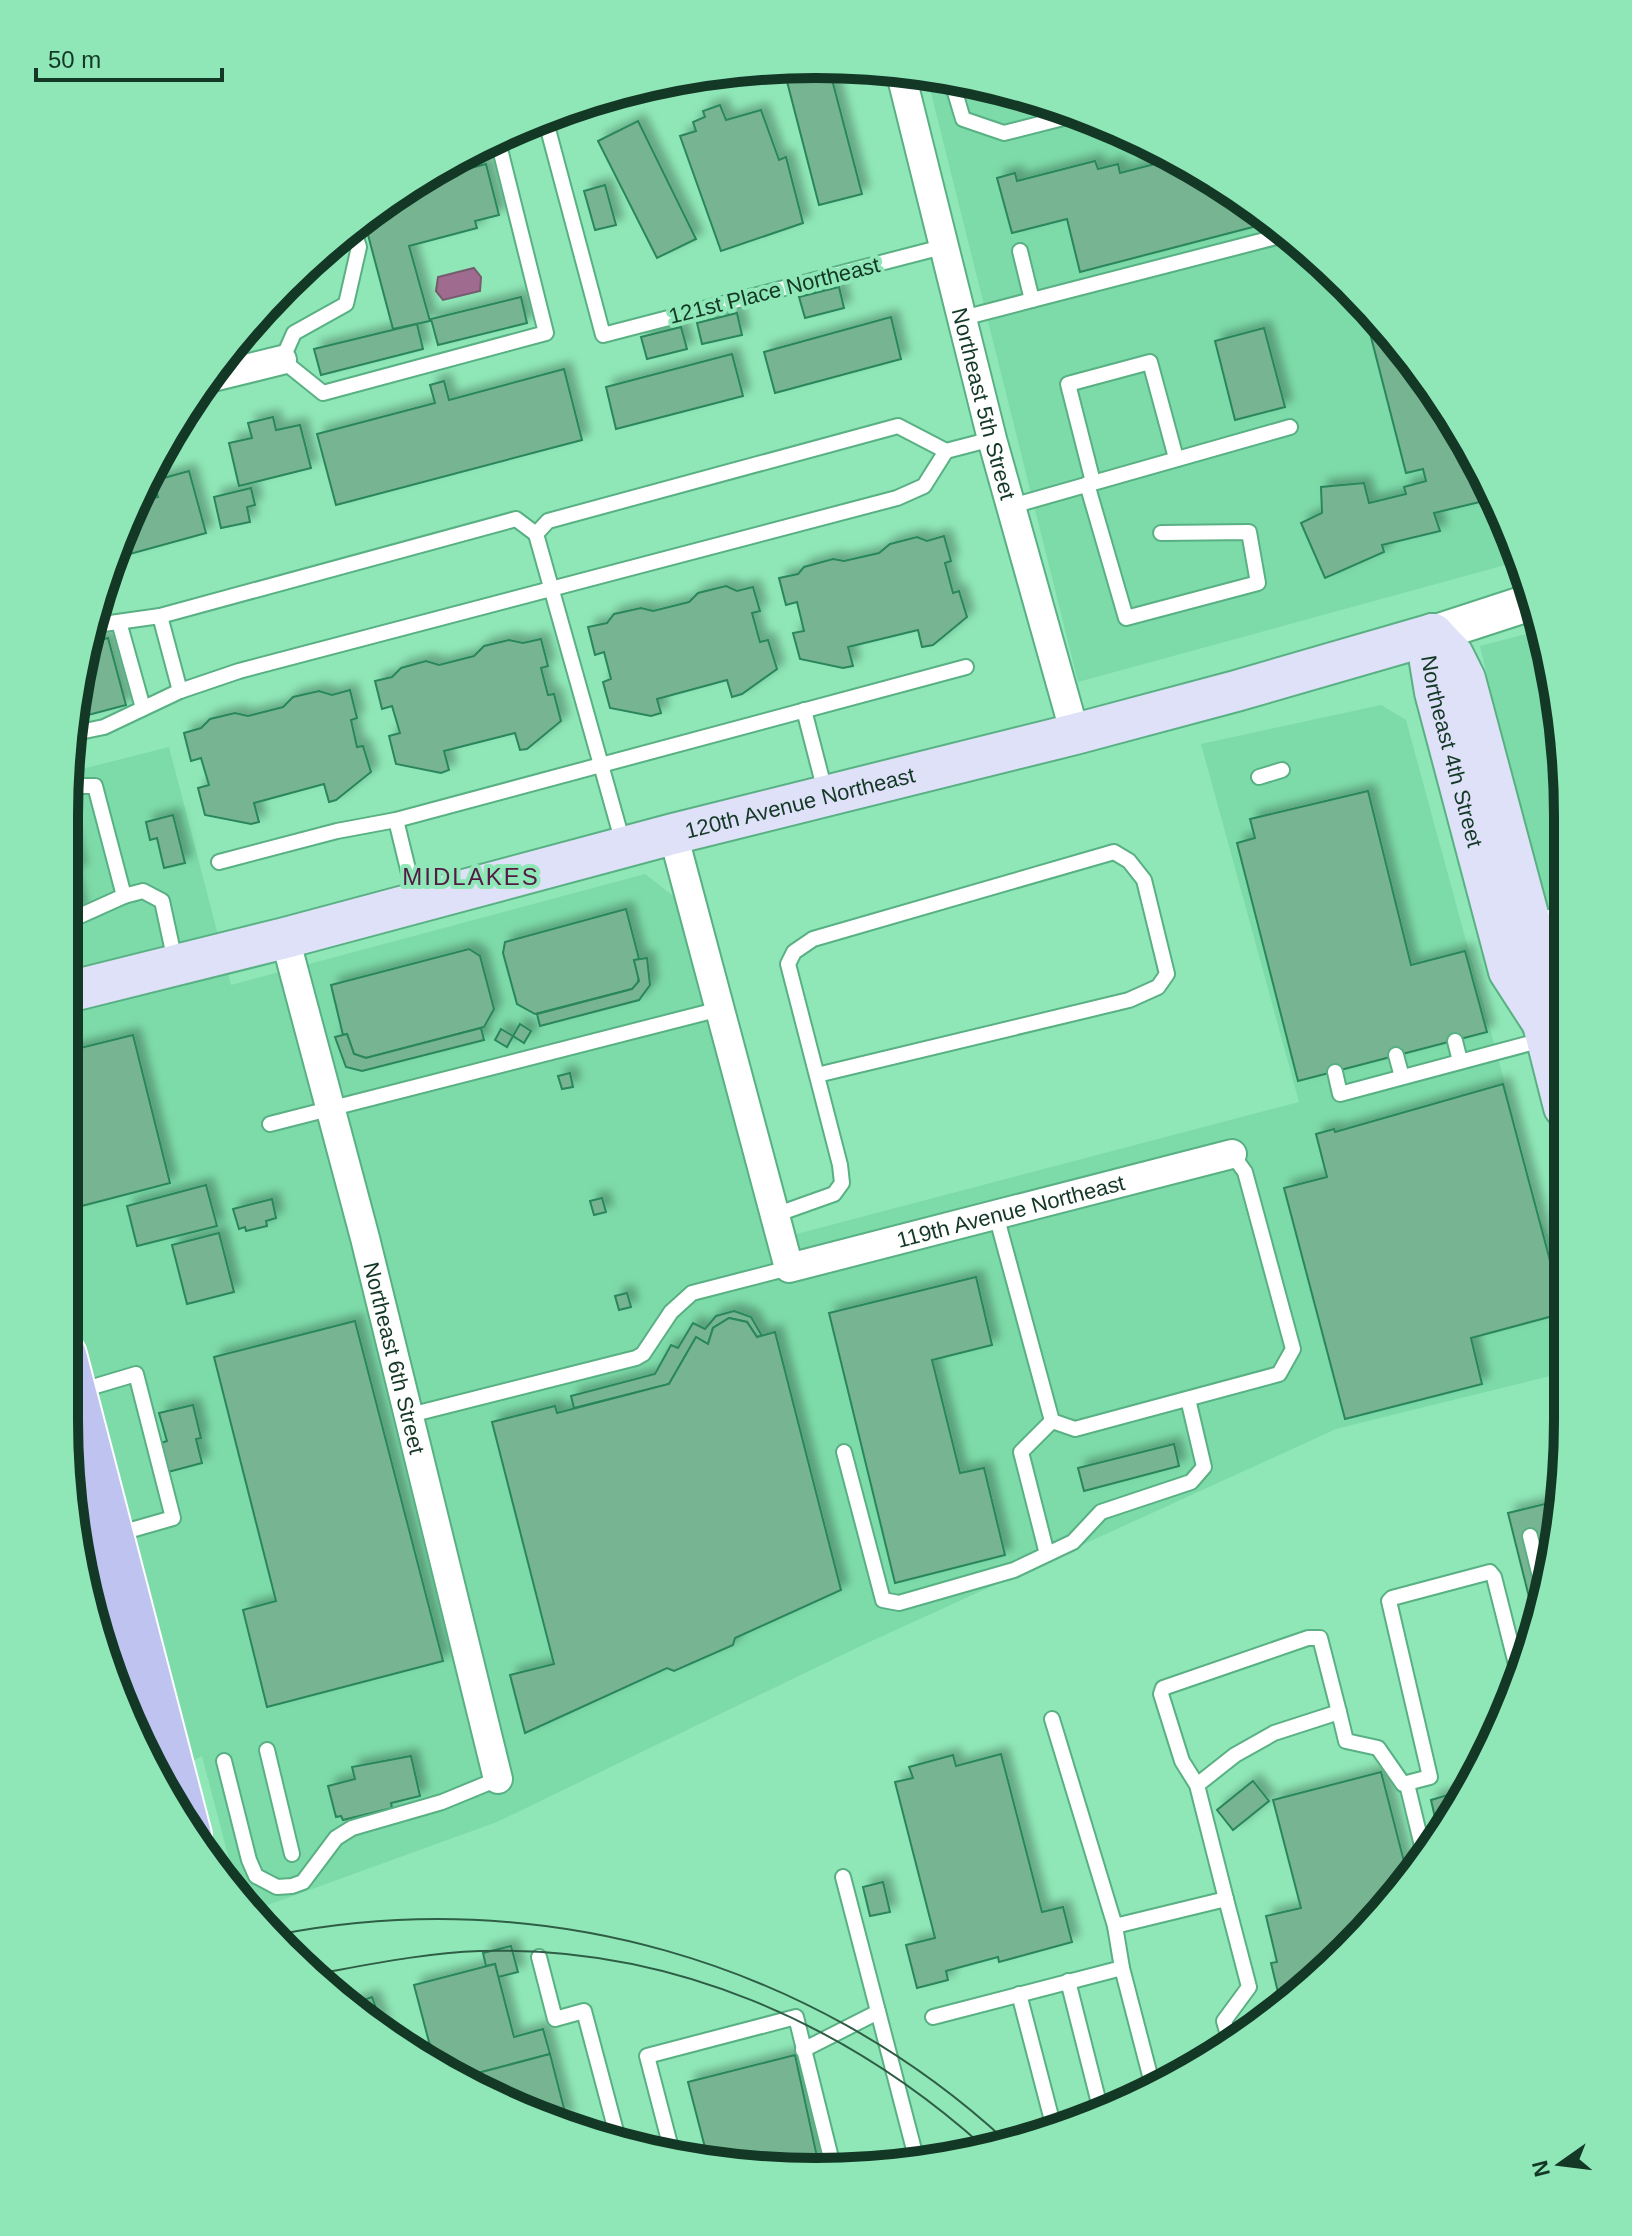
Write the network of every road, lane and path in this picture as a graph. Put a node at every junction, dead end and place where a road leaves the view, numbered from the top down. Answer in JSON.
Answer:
{"nodes":[{"id":1,"x":914,"y":84,"type":"edge"},
{"id":2,"x":955,"y":91,"type":"edge"},
{"id":3,"x":1059,"y":119,"type":"edge"},
{"id":4,"x":548,"y":129,"type":"edge"},
{"id":5,"x":500,"y":149,"type":"edge"},
{"id":6,"x":1274,"y":238,"type":"edge"},
{"id":7,"x":356,"y":239,"type":"edge"},
{"id":8,"x":946,"y":246,"type":"junction"},
{"id":9,"x":1020,"y":251,"type":"dead end"},
{"id":10,"x":1032,"y":300,"type":"junction"},
{"id":11,"x":963,"y":318,"type":"junction"},
{"id":12,"x":282,"y":360,"type":"junction"},
{"id":13,"x":226,"y":374,"type":"edge"},
{"id":14,"x":1290,"y":427,"type":"dead end"},
{"id":15,"x":992,"y":439,"type":"junction"},
{"id":16,"x":946,"y":451,"type":"junction"},
{"id":17,"x":1176,"y":458,"type":"junction"},
{"id":18,"x":1090,"y":483,"type":"junction"},
{"id":19,"x":1012,"y":506,"type":"junction"},
{"id":20,"x":1161,"y":533,"type":"dead end"},
{"id":21,"x":536,"y":534,"type":"junction"},
{"id":22,"x":551,"y":588,"type":"junction"},
{"id":23,"x":1523,"y":605,"type":"edge"},
{"id":24,"x":160,"y":616,"type":"junction"},
{"id":25,"x":119,"y":622,"type":"junction"},
{"id":26,"x":103,"y":624,"type":"edge"},
{"id":27,"x":1433,"y":634,"type":"junction"},
{"id":28,"x":966,"y":667,"type":"dead end"},
{"id":29,"x":173,"y":694,"type":"junction"},
{"id":30,"x":143,"y":708,"type":"junction"},
{"id":31,"x":804,"y":710,"type":"junction"},
{"id":32,"x":83,"y":731,"type":"edge"},
{"id":33,"x":1075,"y":734,"type":"junction"},
{"id":34,"x":600,"y":764,"type":"junction"},
{"id":35,"x":1282,"y":770,"type":"dead end"},
{"id":36,"x":1259,"y":777,"type":"dead end"},
{"id":37,"x":79,"y":786,"type":"edge"},
{"id":38,"x":826,"y":795,"type":"junction"},
{"id":39,"x":396,"y":820,"type":"junction"},
{"id":40,"x":673,"y":834,"type":"junction"},
{"id":41,"x":624,"y":847,"type":"junction"},
{"id":42,"x":219,"y":862,"type":"dead end"},
{"id":43,"x":124,"y":896,"type":"junction"},
{"id":44,"x":416,"y":903,"type":"junction"},
{"id":45,"x":78,"y":917,"type":"edge"},
{"id":46,"x":1546,"y":918,"type":"edge"},
{"id":47,"x":285,"y":938,"type":"junction"},
{"id":48,"x":175,"y":965,"type":"junction"},
{"id":49,"x":78,"y":989,"type":"edge"},
{"id":50,"x":720,"y":1009,"type":"junction"},
{"id":51,"x":1545,"y":1032,"type":"junction"},
{"id":52,"x":1455,"y":1041,"type":"dead end"},
{"id":53,"x":1396,"y":1055,"type":"dead end"},
{"id":54,"x":1460,"y":1061,"type":"junction"},
{"id":55,"x":1554,"y":1068,"type":"edge"},
{"id":56,"x":1335,"y":1072,"type":"dead end"},
{"id":57,"x":817,"y":1075,"type":"junction"},
{"id":58,"x":1402,"y":1077,"type":"junction"},
{"id":59,"x":330,"y":1110,"type":"junction"},
{"id":60,"x":270,"y":1124,"type":"dead end"},
{"id":61,"x":1232,"y":1154,"type":"joint"},
{"id":62,"x":775,"y":1215,"type":"junction"},
{"id":63,"x":996,"y":1215,"type":"junction"},
{"id":64,"x":789,"y":1268,"type":"junction"},
{"id":65,"x":78,"y":1374,"type":"edge"},
{"id":66,"x":1188,"y":1399,"type":"junction"},
{"id":67,"x":78,"y":1408,"type":"edge"},
{"id":68,"x":410,"y":1415,"type":"junction"},
{"id":69,"x":1052,"y":1421,"type":"junction"},
{"id":70,"x":844,"y":1452,"type":"dead end"},
{"id":71,"x":112,"y":1535,"type":"junction"},
{"id":72,"x":1530,"y":1536,"type":"dead end"},
{"id":73,"x":1047,"y":1554,"type":"junction"},
{"id":74,"x":1538,"y":1570,"type":"edge"},
{"id":75,"x":1514,"y":1658,"type":"edge"},
{"id":76,"x":1339,"y":1712,"type":"junction"},
{"id":77,"x":1052,"y":1719,"type":"dead end"},
{"id":78,"x":267,"y":1750,"type":"dead end"},
{"id":79,"x":224,"y":1761,"type":"dead end"},
{"id":80,"x":498,"y":1779,"type":"joint"},
{"id":81,"x":1407,"y":1784,"type":"junction"},
{"id":82,"x":1197,"y":1785,"type":"junction"},
{"id":83,"x":177,"y":1790,"type":"edge"},
{"id":84,"x":1421,"y":1842,"type":"edge"},
{"id":85,"x":292,"y":1854,"type":"dead end"},
{"id":86,"x":843,"y":1877,"type":"dead end"},
{"id":87,"x":1226,"y":1899,"type":"junction"},
{"id":88,"x":1115,"y":1926,"type":"junction"},
{"id":89,"x":539,"y":1957,"type":"dead end"},
{"id":90,"x":1122,"y":1968,"type":"junction"},
{"id":91,"x":1068,"y":1981,"type":"junction"},
{"id":92,"x":1019,"y":1994,"type":"junction"},
{"id":93,"x":878,"y":2012,"type":"junction"},
{"id":94,"x":933,"y":2017,"type":"dead end"},
{"id":95,"x":1227,"y":2033,"type":"edge"},
{"id":96,"x":803,"y":2050,"type":"junction"},
{"id":97,"x":1151,"y":2077,"type":"edge"},
{"id":98,"x":1099,"y":2102,"type":"edge"},
{"id":99,"x":1052,"y":2119,"type":"edge"},
{"id":100,"x":616,"y":2130,"type":"edge"},
{"id":101,"x":670,"y":2143,"type":"edge"},
{"id":102,"x":914,"y":2152,"type":"edge"},
{"id":103,"x":831,"y":2157,"type":"edge"}],
"edges":[{"from":1,"to":8,"type":"street","name":"Northeast 5th Street"},
{"from":2,"to":3,"type":"lane"},
{"from":4,"to":8,"type":"lane","name":"121st Place Northeast"},
{"from":5,"to":12,"type":"lane"},
{"from":6,"to":10,"type":"lane"},
{"from":7,"to":12,"type":"lane"},
{"from":8,"to":11,"type":"street","name":"Northeast 5th Street"},
{"from":9,"to":10,"type":"lane"},
{"from":10,"to":11,"type":"lane"},
{"from":11,"to":15,"type":"street","name":"Northeast 5th Street"},
{"from":12,"to":13,"type":"street"},
{"from":14,"to":17,"type":"lane"},
{"from":15,"to":16,"type":"lane"},
{"from":15,"to":19,"type":"street","name":"Northeast 5th Street"},
{"from":16,"to":21,"type":"lane"},
{"from":16,"to":22,"type":"lane"},
{"from":17,"to":18,"type":"lane"},
{"from":17,"to":18,"type":"lane"},
{"from":18,"to":19,"type":"lane"},
{"from":18,"to":20,"type":"lane"},
{"from":19,"to":33,"type":"street","name":"Northeast 5th Street"},
{"from":21,"to":22,"type":"lane"},
{"from":21,"to":24,"type":"lane"},
{"from":22,"to":29,"type":"lane"},
{"from":22,"to":34,"type":"lane"},
{"from":23,"to":27,"type":"street","name":"120th Avenue Northeast"},
{"from":24,"to":25,"type":"lane"},
{"from":24,"to":29,"type":"lane"},
{"from":25,"to":26,"type":"lane"},
{"from":25,"to":30,"type":"lane"},
{"from":27,"to":33,"type":"main road","name":"120th Avenue Northeast"},
{"from":27,"to":46,"type":"main road","name":"Northeast 4th Street"},
{"from":27,"to":51,"type":"main road","name":"Northeast 4th Street"},
{"from":28,"to":31,"type":"lane"},
{"from":29,"to":30,"type":"lane"},
{"from":30,"to":32,"type":"lane"},
{"from":31,"to":34,"type":"lane"},
{"from":31,"to":38,"type":"lane"},
{"from":33,"to":38,"type":"main road","name":"120th Avenue Northeast"},
{"from":34,"to":39,"type":"lane"},
{"from":34,"to":41,"type":"lane"},
{"from":35,"to":36,"type":"lane"},
{"from":37,"to":43,"type":"lane"},
{"from":38,"to":40,"type":"main road","name":"120th Avenue Northeast"},
{"from":39,"to":42,"type":"lane"},
{"from":39,"to":44,"type":"lane"},
{"from":40,"to":41,"type":"main road","name":"120th Avenue Northeast"},
{"from":40,"to":50,"type":"street"},
{"from":41,"to":44,"type":"main road","name":"120th Avenue Northeast"},
{"from":43,"to":45,"type":"lane"},
{"from":43,"to":48,"type":"lane"},
{"from":44,"to":47,"type":"main road","name":"120th Avenue Northeast"},
{"from":46,"to":51,"type":"main road","name":"Northeast 4th Street"},
{"from":47,"to":48,"type":"main road","name":"120th Avenue Northeast"},
{"from":47,"to":59,"type":"street","name":"Northeast 6th Street"},
{"from":48,"to":49,"type":"main road","name":"120th Avenue Northeast"},
{"from":50,"to":59,"type":"lane"},
{"from":50,"to":62,"type":"street"},
{"from":51,"to":54,"type":"lane"},
{"from":51,"to":55,"type":"main road","name":"Northeast 4th Street"},
{"from":52,"to":54,"type":"lane"},
{"from":53,"to":58,"type":"lane"},
{"from":54,"to":58,"type":"lane"},
{"from":56,"to":58,"type":"lane"},
{"from":57,"to":57,"type":"lane"},
{"from":57,"to":62,"type":"lane"},
{"from":59,"to":60,"type":"lane"},
{"from":59,"to":68,"type":"street","name":"Northeast 6th Street"},
{"from":61,"to":63,"type":"street","name":"119th Avenue Northeast"},
{"from":61,"to":66,"type":"lane"},
{"from":62,"to":64,"type":"street"},
{"from":63,"to":64,"type":"street","name":"119th Avenue Northeast"},
{"from":63,"to":69,"type":"lane"},
{"from":64,"to":68,"type":"lane"},
{"from":65,"to":71,"type":"lane"},
{"from":66,"to":69,"type":"lane"},
{"from":66,"to":73,"type":"lane"},
{"from":67,"to":71,"type":"main road"},
{"from":68,"to":80,"type":"street","name":"Northeast 6th Street"},
{"from":69,"to":73,"type":"lane"},
{"from":70,"to":73,"type":"lane"},
{"from":71,"to":83,"type":"main road"},
{"from":72,"to":74,"type":"lane"},
{"from":75,"to":81,"type":"lane"},
{"from":76,"to":81,"type":"lane"},
{"from":76,"to":82,"type":"lane"},
{"from":76,"to":82,"type":"lane"},
{"from":77,"to":88,"type":"lane"},
{"from":78,"to":85,"type":"lane"},
{"from":79,"to":80,"type":"lane"},
{"from":81,"to":84,"type":"lane"},
{"from":82,"to":87,"type":"lane"},
{"from":86,"to":93,"type":"lane"},
{"from":87,"to":88,"type":"lane"},
{"from":87,"to":95,"type":"lane"},
{"from":88,"to":90,"type":"lane"},
{"from":89,"to":100,"type":"lane"},
{"from":90,"to":91,"type":"lane"},
{"from":90,"to":97,"type":"lane"},
{"from":91,"to":92,"type":"lane"},
{"from":91,"to":98,"type":"lane"},
{"from":92,"to":94,"type":"lane"},
{"from":92,"to":99,"type":"lane"},
{"from":93,"to":96,"type":"lane"},
{"from":93,"to":102,"type":"lane"},
{"from":96,"to":101,"type":"lane"},
{"from":96,"to":103,"type":"lane"}]}
